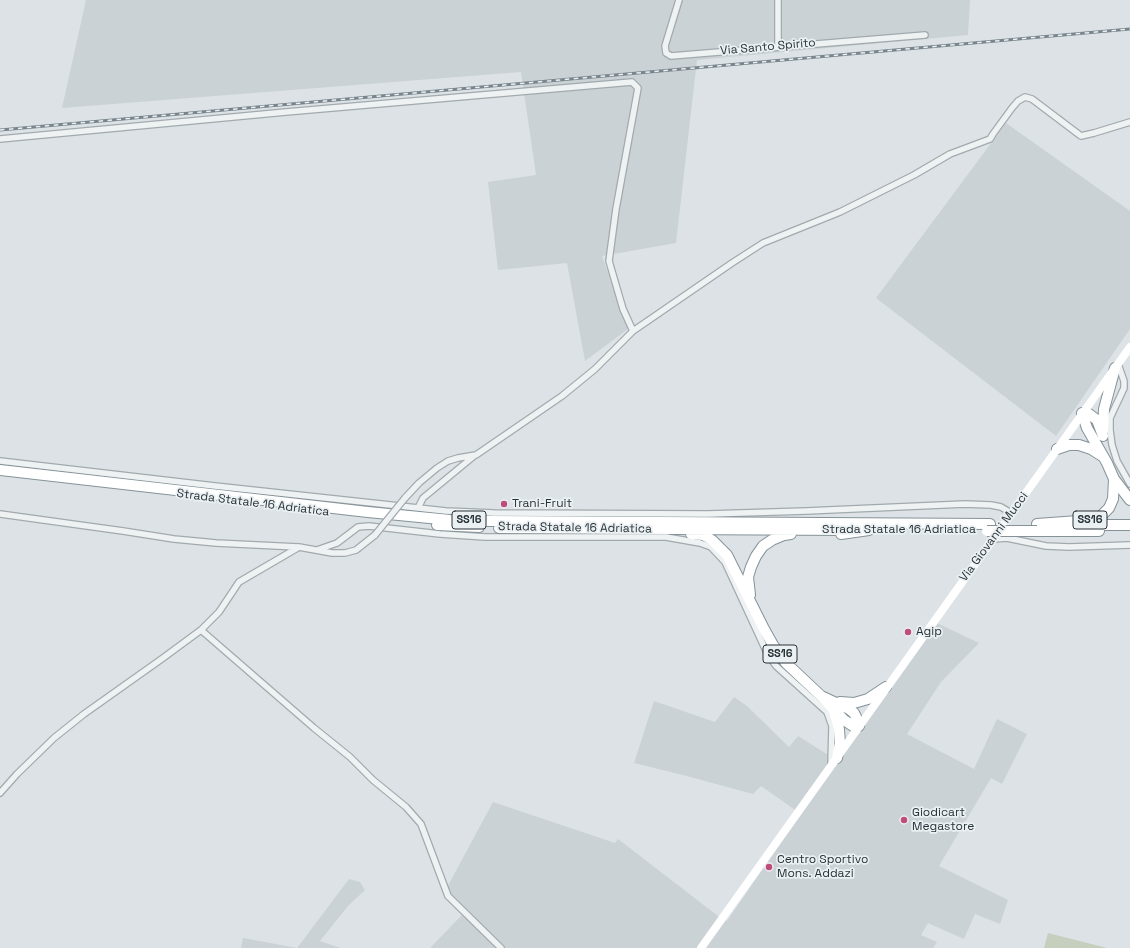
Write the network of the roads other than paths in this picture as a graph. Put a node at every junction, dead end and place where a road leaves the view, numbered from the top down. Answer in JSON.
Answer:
{"nodes":[{"id":1,"x":679,"y":0,"type":"edge"},
{"id":2,"x":778,"y":0,"type":"edge"},
{"id":3,"x":925,"y":35,"type":"dead end"},
{"id":4,"x":778,"y":46,"type":"junction"},
{"id":5,"x":1130,"y":122,"type":"edge"},
{"id":6,"x":0,"y":139,"type":"edge"},
{"id":7,"x":633,"y":332,"type":"junction"},
{"id":8,"x":1130,"y":347,"type":"edge"},
{"id":9,"x":1116,"y":366,"type":"junction"},
{"id":10,"x":1082,"y":413,"type":"junction"},
{"id":11,"x":1103,"y":436,"type":"junction"},
{"id":12,"x":1057,"y":450,"type":"junction"},
{"id":13,"x":476,"y":455,"type":"junction"},
{"id":14,"x":1106,"y":460,"type":"junction"},
{"id":15,"x":0,"y":461,"type":"edge"},
{"id":16,"x":0,"y":470,"type":"edge"},
{"id":17,"x":0,"y":474,"type":"edge"},
{"id":18,"x":1114,"y":479,"type":"junction"},
{"id":19,"x":1130,"y":484,"type":"edge"},
{"id":20,"x":1130,"y":500,"type":"edge"},
{"id":21,"x":418,"y":508,"type":"junction"},
{"id":22,"x":1012,"y":513,"type":"junction"},
{"id":23,"x":0,"y":514,"type":"edge"},
{"id":24,"x":1130,"y":525,"type":"edge"},
{"id":25,"x":1037,"y":528,"type":"junction"},
{"id":26,"x":655,"y":529,"type":"junction"},
{"id":27,"x":869,"y":530,"type":"junction"},
{"id":28,"x":990,"y":531,"type":"junction"},
{"id":29,"x":1130,"y":531,"type":"edge"},
{"id":30,"x":1130,"y":545,"type":"edge"},
{"id":31,"x":298,"y":547,"type":"junction"},
{"id":32,"x":317,"y":550,"type":"junction"},
{"id":33,"x":751,"y":603,"type":"junction"},
{"id":34,"x":200,"y":630,"type":"junction"},
{"id":35,"x":886,"y":687,"type":"junction"},
{"id":36,"x":834,"y":706,"type":"junction"},
{"id":37,"x":859,"y":726,"type":"junction"},
{"id":38,"x":837,"y":758,"type":"junction"},
{"id":39,"x":831,"y":766,"type":"junction"},
{"id":40,"x":0,"y":793,"type":"edge"},
{"id":41,"x":501,"y":948,"type":"edge"},
{"id":42,"x":701,"y":948,"type":"edge"}],
"edges":[{"from":1,"to":4,"type":"street","name":"Via Santo Spirito"},
{"from":2,"to":4,"type":"street"},
{"from":3,"to":4,"type":"street","name":"Via Santo Spirito"},
{"from":5,"to":7,"type":"street"},
{"from":6,"to":7,"type":"street"},
{"from":7,"to":13,"type":"street"},
{"from":8,"to":9,"type":"main road","name":"Via Giovanni Mucci"},
{"from":9,"to":10,"type":"main road","name":"Via Giovanni Mucci"},
{"from":9,"to":11,"type":"highway","number":"SS16"},
{"from":9,"to":19,"type":"street"},
{"from":10,"to":11,"type":"highway","number":"SS16"},
{"from":10,"to":12,"type":"main road","name":"Via Giovanni Mucci"},
{"from":10,"to":14,"type":"highway","number":"SS16"},
{"from":11,"to":14,"type":"highway","number":"SS16"},
{"from":12,"to":14,"type":"highway"},
{"from":12,"to":22,"type":"main road","name":"Via Giovanni Mucci"},
{"from":13,"to":21,"type":"street"},
{"from":13,"to":32,"type":"street","bridge":true},
{"from":14,"to":18,"type":"highway","number":"SS16"},
{"from":15,"to":21,"type":"street"},
{"from":16,"to":28,"type":"highway","name":"Strada Statale 16 Adriatica","number":"SS16"},
{"from":17,"to":26,"type":"highway","name":"Strada Statale 16 Adriatica","number":"SS16"},
{"from":18,"to":20,"type":"highway","number":"SS16"},
{"from":18,"to":25,"type":"highway","number":"SS16"},
{"from":21,"to":22,"type":"street"},
{"from":22,"to":28,"type":"main road","name":"Via Giovanni Mucci"},
{"from":23,"to":31,"type":"street"},
{"from":24,"to":25,"type":"highway","name":"Strada Statale 16 Adriatica","number":"SS16"},
{"from":25,"to":28,"type":"highway","name":"Strada Statale 16 Adriatica","number":"SS16"},
{"from":25,"to":29,"type":"highway","name":"Strada Statale 16 Adriatica","number":"SS16"},
{"from":26,"to":27,"type":"highway","name":"Strada Statale 16 Adriatica","number":"SS16"},
{"from":26,"to":33,"type":"highway","number":"SS16"},
{"from":27,"to":28,"type":"highway","name":"Strada Statale 16 Adriatica","number":"SS16"},
{"from":27,"to":33,"type":"highway","number":"SS16"},
{"from":28,"to":30,"type":"street"},
{"from":28,"to":35,"type":"main road","name":"Via Giovanni Mucci"},
{"from":31,"to":32,"type":"street"},
{"from":31,"to":34,"type":"street"},
{"from":32,"to":39,"type":"street"},
{"from":33,"to":36,"type":"highway","number":"SS16"},
{"from":34,"to":40,"type":"street"},
{"from":34,"to":41,"type":"street"},
{"from":35,"to":36,"type":"highway","number":"SS16"},
{"from":35,"to":37,"type":"main road","name":"Via Giovanni Mucci"},
{"from":36,"to":37,"type":"highway","number":"SS16"},
{"from":36,"to":38,"type":"highway"},
{"from":37,"to":38,"type":"main road","name":"Via Giovanni Mucci"},
{"from":38,"to":39,"type":"main road","name":"Via Giovanni Mucci"},
{"from":39,"to":42,"type":"main road","name":"Via Giovanni Mucci"}]}
